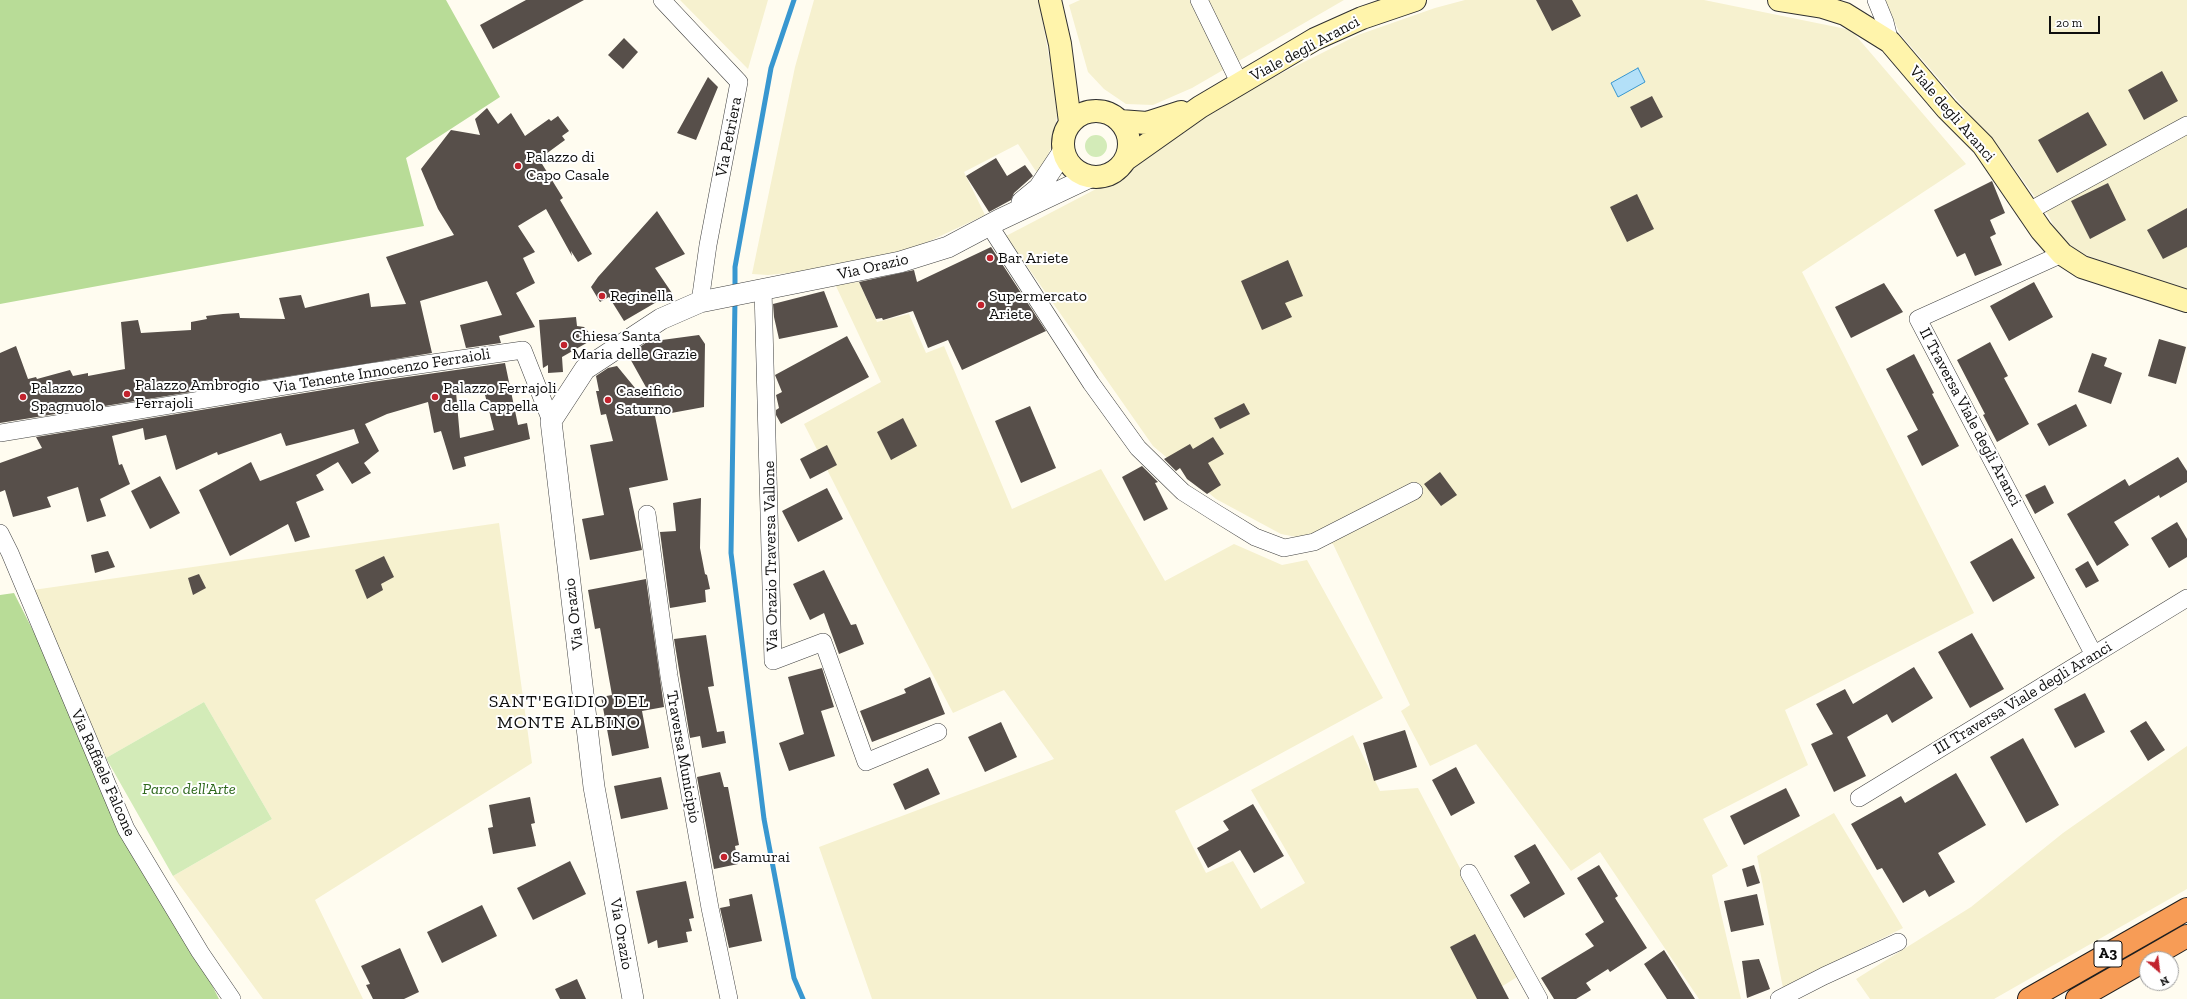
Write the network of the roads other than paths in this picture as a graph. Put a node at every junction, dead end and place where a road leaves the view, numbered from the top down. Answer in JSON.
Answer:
{"nodes":[{"id":1,"x":662,"y":0,"type":"edge"},
{"id":2,"x":1050,"y":0,"type":"edge"},
{"id":3,"x":1199,"y":0,"type":"edge"},
{"id":4,"x":1415,"y":0,"type":"edge"},
{"id":5,"x":1779,"y":0,"type":"edge"},
{"id":6,"x":1876,"y":0,"type":"edge"},
{"id":7,"x":1890,"y":42,"type":"junction"},
{"id":8,"x":1060,"y":44,"type":"junction"},
{"id":9,"x":1240,"y":84,"type":"junction"},
{"id":10,"x":1200,"y":107,"type":"junction"},
{"id":11,"x":1096,"y":111,"type":"junction"},
{"id":12,"x":1070,"y":122,"type":"junction"},
{"id":13,"x":1120,"y":122,"type":"junction"},
{"id":14,"x":2187,"y":125,"type":"edge"},
{"id":15,"x":1063,"y":152,"type":"junction"},
{"id":16,"x":1125,"y":160,"type":"junction"},
{"id":17,"x":1090,"y":177,"type":"junction"},
{"id":18,"x":2029,"y":211,"type":"junction"},
{"id":19,"x":994,"y":223,"type":"junction"},
{"id":20,"x":2062,"y":254,"type":"junction"},
{"id":21,"x":763,"y":289,"type":"junction"},
{"id":22,"x":2187,"y":301,"type":"edge"},
{"id":23,"x":700,"y":302,"type":"junction"},
{"id":24,"x":551,"y":421,"type":"junction"},
{"id":25,"x":0,"y":433,"type":"edge"},
{"id":26,"x":1414,"y":491,"type":"dead end"},
{"id":27,"x":647,"y":514,"type":"dead end"},
{"id":28,"x":0,"y":533,"type":"edge"},
{"id":29,"x":2187,"y":598,"type":"edge"},
{"id":30,"x":2094,"y":655,"type":"junction"},
{"id":31,"x":938,"y":732,"type":"dead end"},
{"id":32,"x":1859,"y":798,"type":"dead end"},
{"id":33,"x":1469,"y":873,"type":"dead end"},
{"id":34,"x":2187,"y":909,"type":"edge"},
{"id":35,"x":2187,"y":936,"type":"edge"},
{"id":36,"x":1898,"y":942,"type":"dead end"},
{"id":37,"x":2161,"y":951,"type":"edge"},
{"id":38,"x":2139,"y":964,"type":"edge"},
{"id":39,"x":232,"y":999,"type":"edge"},
{"id":40,"x":633,"y":999,"type":"edge"},
{"id":41,"x":729,"y":999,"type":"edge"},
{"id":42,"x":1539,"y":999,"type":"edge"},
{"id":43,"x":1779,"y":999,"type":"edge"},
{"id":44,"x":2029,"y":999,"type":"edge"},
{"id":45,"x":2077,"y":999,"type":"edge"}],
"edges":[{"from":1,"to":23,"type":"street","name":"Via Petriera"},
{"from":2,"to":8,"type":"main road"},
{"from":3,"to":9,"type":"street"},
{"from":4,"to":9,"type":"main road","name":"Viale degli Aranci"},
{"from":5,"to":7,"type":"main road","name":"Viale degli Aranci"},
{"from":6,"to":7,"type":"street"},
{"from":7,"to":18,"type":"main road","name":"Viale degli Aranci"},
{"from":8,"to":11,"type":"main road"},
{"from":8,"to":12,"type":"main road"},
{"from":9,"to":10,"type":"main road","name":"Viale degli Aranci"},
{"from":10,"to":13,"type":"main road"},
{"from":10,"to":16,"type":"main road"},
{"from":11,"to":12,"type":"main road"},
{"from":11,"to":13,"type":"main road"},
{"from":12,"to":15,"type":"main road"},
{"from":13,"to":16,"type":"main road"},
{"from":14,"to":18,"type":"street"},
{"from":15,"to":17,"type":"main road"},
{"from":15,"to":19,"type":"street"},
{"from":16,"to":17,"type":"main road"},
{"from":17,"to":19,"type":"street"},
{"from":18,"to":20,"type":"main road","name":"Viale degli Aranci"},
{"from":19,"to":21,"type":"street","name":"Via Orazio"},
{"from":19,"to":26,"type":"street"},
{"from":20,"to":22,"type":"main road","name":"Viale degli Aranci"},
{"from":20,"to":30,"type":"street","name":"II Traversa Viale degli Aranci"},
{"from":21,"to":23,"type":"street","name":"Via Orazio"},
{"from":21,"to":31,"type":"street","name":"Via Orazio Traversa Vallone"},
{"from":23,"to":24,"type":"street"},
{"from":24,"to":25,"type":"street","name":"Via Tenente Innocenzo Ferraioli"},
{"from":24,"to":40,"type":"street","name":"Via Orazio"},
{"from":27,"to":41,"type":"street","name":"Traversa Municipio"},
{"from":28,"to":39,"type":"street","name":"Via Raffaele Falcone"},
{"from":29,"to":30,"type":"street","name":"III Traversa Viale degli Aranci"},
{"from":30,"to":32,"type":"street","name":"III Traversa Viale degli Aranci"},
{"from":33,"to":42,"type":"street"},
{"from":34,"to":44,"type":"highway","number":"A3"},
{"from":35,"to":37,"type":"highway","number":"A3"},
{"from":36,"to":43,"type":"street"},
{"from":38,"to":45,"type":"highway","number":"A3"}]}
